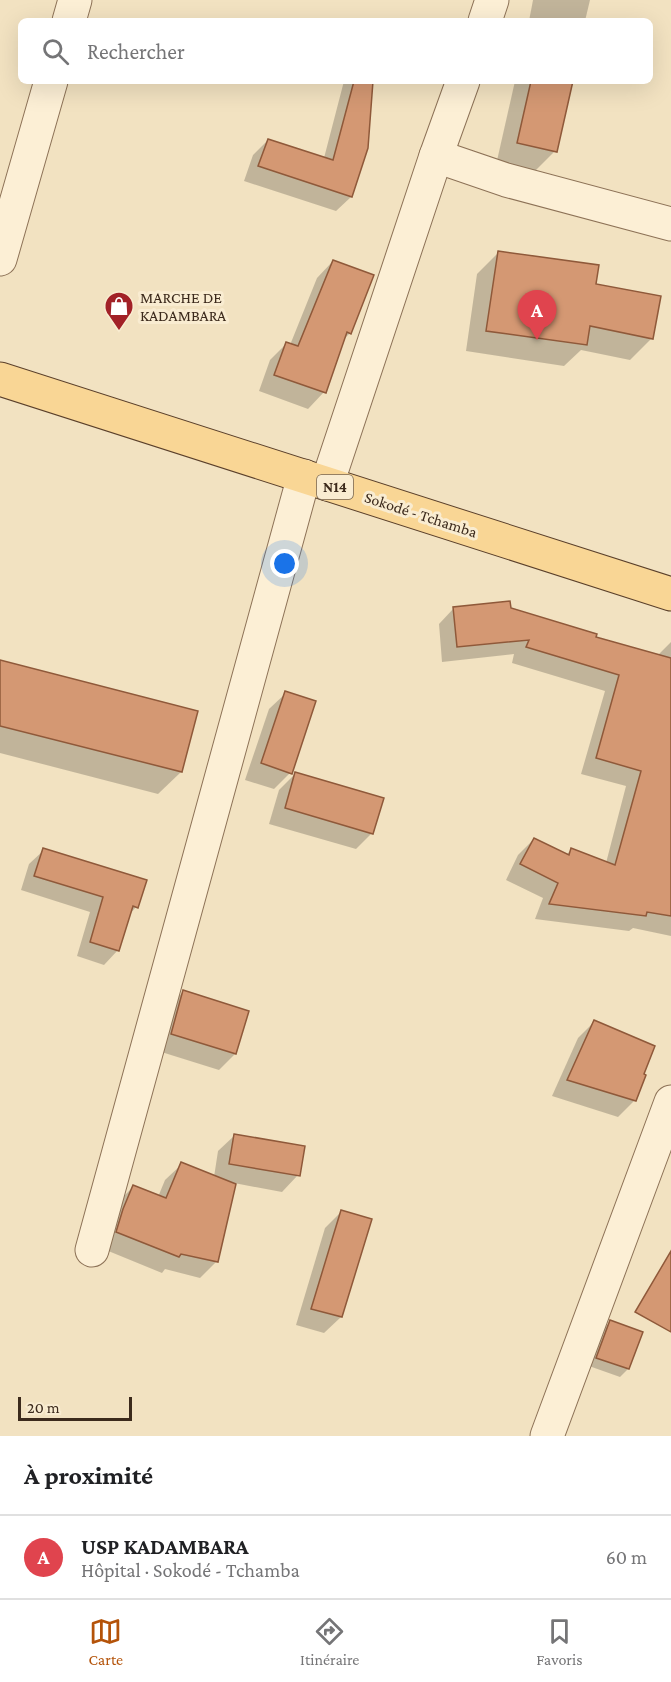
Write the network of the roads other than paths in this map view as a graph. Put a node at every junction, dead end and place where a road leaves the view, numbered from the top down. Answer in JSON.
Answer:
{"nodes":[{"id":1,"x":75,"y":0,"type":"edge"},
{"id":2,"x":492,"y":0,"type":"edge"},
{"id":3,"x":70,"y":18,"type":"edge"},
{"id":4,"x":485,"y":18,"type":"edge"},
{"id":5,"x":50,"y":84,"type":"edge"},
{"id":6,"x":462,"y":84,"type":"edge"},
{"id":7,"x":436,"y":156,"type":"junction"},
{"id":8,"x":671,"y":224,"type":"edge"},
{"id":9,"x":0,"y":259,"type":"edge"},
{"id":10,"x":0,"y":379,"type":"edge"},
{"id":11,"x":316,"y":480,"type":"junction"},
{"id":12,"x":671,"y":594,"type":"edge"},
{"id":13,"x":671,"y":1102,"type":"edge"},
{"id":14,"x":92,"y":1250,"type":"dead end"},
{"id":15,"x":548,"y":1436,"type":"edge"}],
"edges":[{"from":1,"to":3,"type":"street"},
{"from":2,"to":4,"type":"street"},
{"from":5,"to":9,"type":"street"},
{"from":6,"to":7,"type":"street"},
{"from":7,"to":8,"type":"street"},
{"from":7,"to":11,"type":"street"},
{"from":10,"to":11,"type":"main road","name":"Sokodé - Tchamba","number":"N14"},
{"from":11,"to":12,"type":"main road","name":"Sokodé - Tchamba","number":"N14"},
{"from":11,"to":14,"type":"street"},
{"from":13,"to":15,"type":"street"}]}
